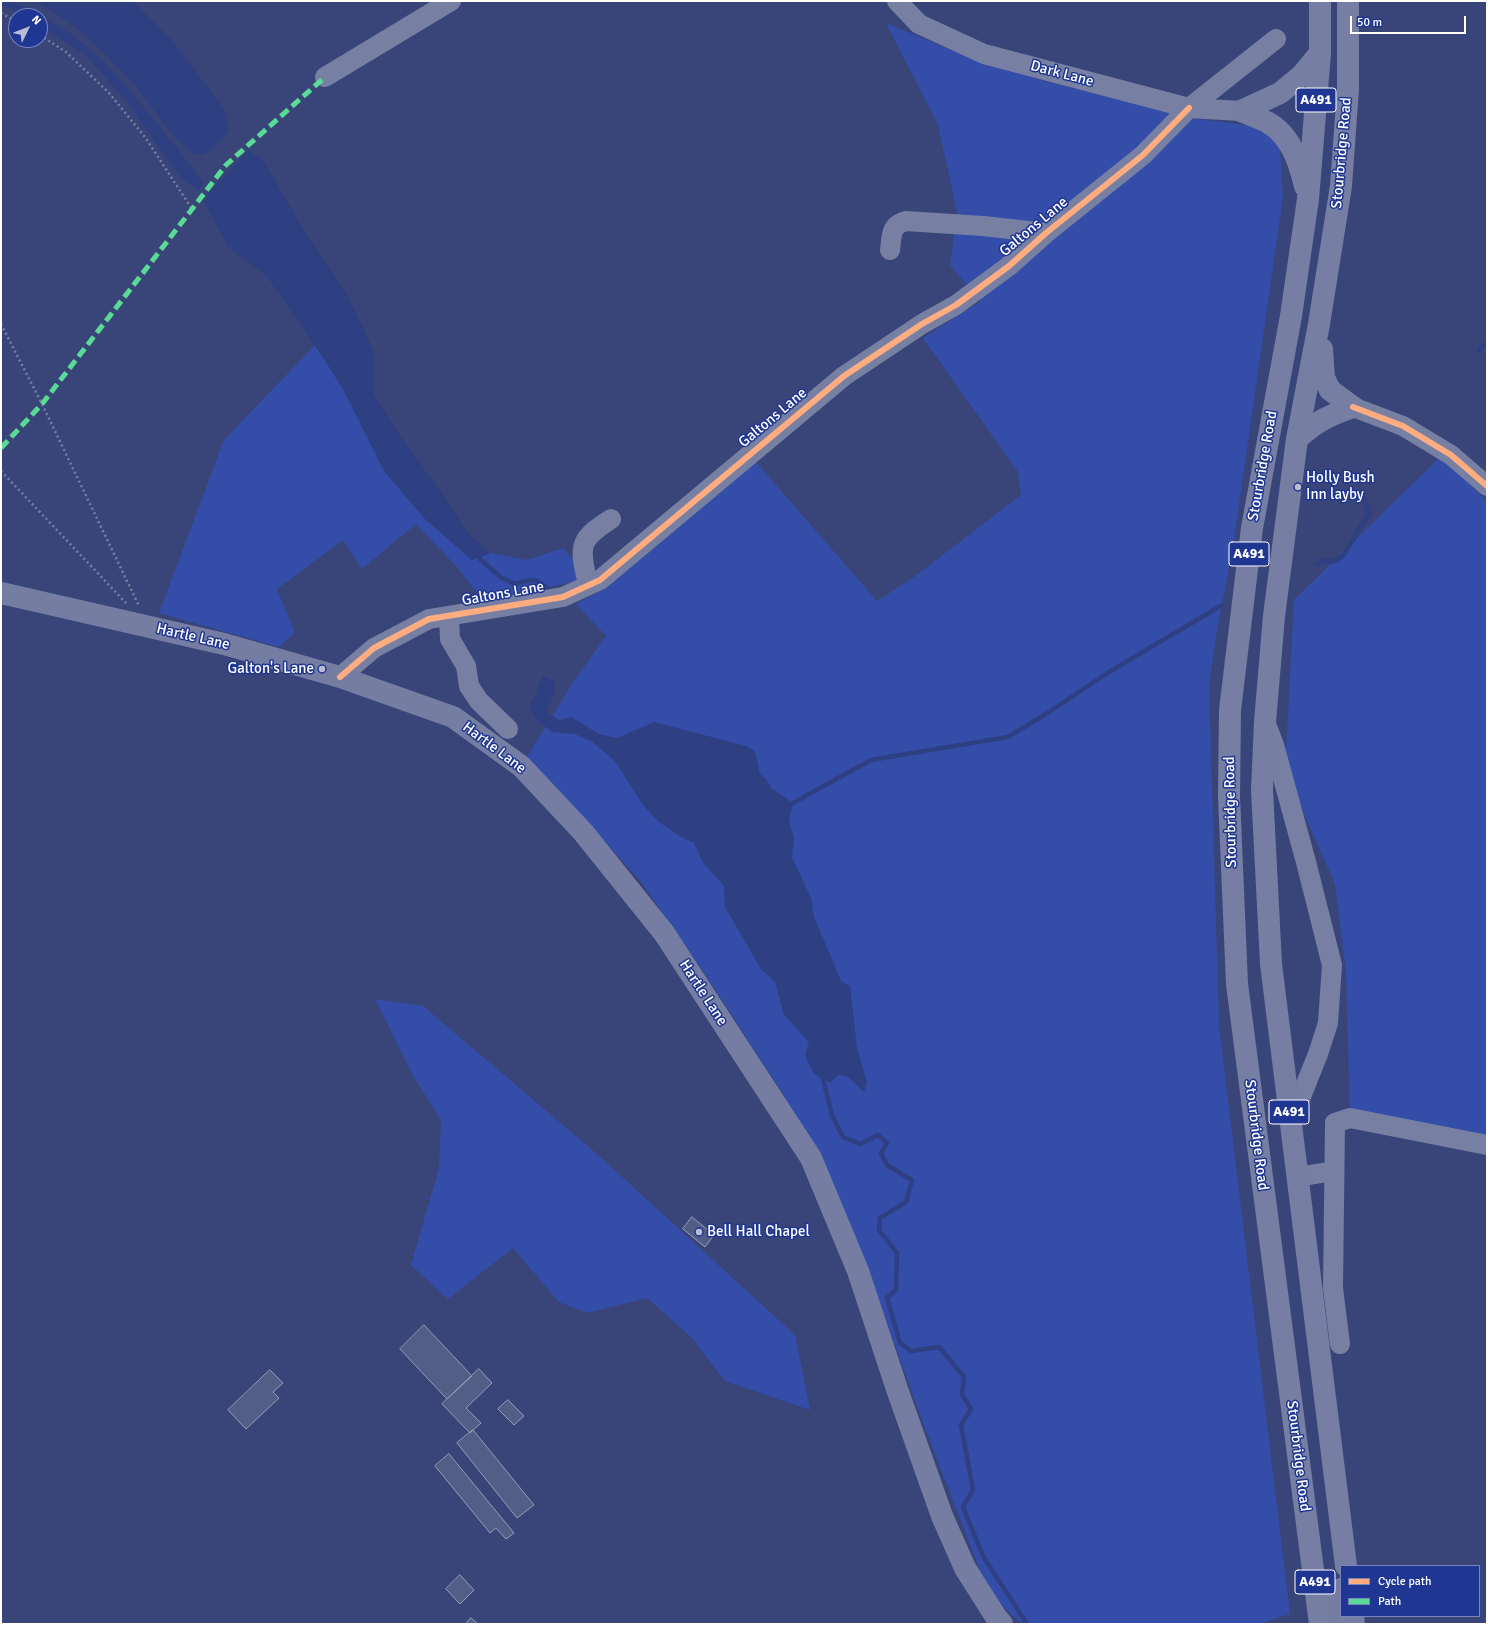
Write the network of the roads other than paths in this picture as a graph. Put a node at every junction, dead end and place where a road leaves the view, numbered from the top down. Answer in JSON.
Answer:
{"nodes":[{"id":1,"x":451,"y":1,"type":"edge"},
{"id":2,"x":897,"y":1,"type":"edge"},
{"id":3,"x":1320,"y":1,"type":"edge"},
{"id":4,"x":1348,"y":1,"type":"edge"},
{"id":5,"x":1276,"y":39,"type":"dead end"},
{"id":6,"x":1320,"y":54,"type":"junction"},
{"id":7,"x":325,"y":77,"type":"dead end"},
{"id":8,"x":1189,"y":108,"type":"junction"},
{"id":9,"x":1241,"y":111,"type":"junction"},
{"id":10,"x":1308,"y":199,"type":"junction"},
{"id":11,"x":1046,"y":234,"type":"junction"},
{"id":12,"x":890,"y":250,"type":"dead end"},
{"id":13,"x":1319,"y":324,"type":"junction"},
{"id":14,"x":1353,"y":407,"type":"junction"},
{"id":15,"x":1297,"y":439,"type":"junction"},
{"id":16,"x":1487,"y":486,"type":"edge"},
{"id":17,"x":611,"y":519,"type":"dead end"},
{"id":18,"x":588,"y":586,"type":"junction"},
{"id":19,"x":1,"y":593,"type":"edge"},
{"id":20,"x":449,"y":616,"type":"junction"},
{"id":21,"x":340,"y":677,"type":"junction"},
{"id":22,"x":1265,"y":722,"type":"junction"},
{"id":23,"x":508,"y":729,"type":"dead end"},
{"id":24,"x":1290,"y":1121,"type":"junction"},
{"id":25,"x":1487,"y":1145,"type":"edge"},
{"id":26,"x":1334,"y":1171,"type":"junction"},
{"id":27,"x":1297,"y":1176,"type":"junction"},
{"id":28,"x":1340,"y":1344,"type":"dead end"},
{"id":29,"x":1346,"y":1565,"type":"edge"},
{"id":30,"x":1340,"y":1592,"type":"edge"},
{"id":31,"x":1002,"y":1624,"type":"edge"},
{"id":32,"x":1320,"y":1624,"type":"edge"},
{"id":33,"x":1340,"y":1624,"type":"edge"}],
"edges":[{"from":1,"to":7,"type":"street"},
{"from":2,"to":8,"type":"street","name":"Dark Lane"},
{"from":3,"to":6,"type":"highway","name":"Stourbridge Road","number":"A491"},
{"from":4,"to":13,"type":"highway","name":"Stourbridge Road","number":"A491"},
{"from":5,"to":8,"type":"street","name":"Galtons Lane"},
{"from":6,"to":9,"type":"highway"},
{"from":6,"to":10,"type":"highway","name":"Stourbridge Road","number":"A491"},
{"from":8,"to":9,"type":"street","name":"Dark Lane"},
{"from":8,"to":11,"type":"street","name":"Galtons Lane"},
{"from":9,"to":10,"type":"highway"},
{"from":10,"to":32,"type":"highway","name":"Stourbridge Road","number":"A491"},
{"from":11,"to":12,"type":"street"},
{"from":11,"to":18,"type":"street","name":"Galtons Lane"},
{"from":13,"to":14,"type":"highway"},
{"from":13,"to":15,"type":"highway","name":"Stourbridge Road","number":"A491"},
{"from":14,"to":15,"type":"highway"},
{"from":14,"to":16,"type":"street"},
{"from":15,"to":22,"type":"highway","name":"Stourbridge Road","number":"A491"},
{"from":17,"to":18,"type":"street"},
{"from":18,"to":20,"type":"street","name":"Galtons Lane"},
{"from":19,"to":21,"type":"main road","name":"Hartle Lane"},
{"from":20,"to":21,"type":"street","name":"Galtons Lane"},
{"from":20,"to":23,"type":"street"},
{"from":21,"to":31,"type":"main road","name":"Hartle Lane"},
{"from":22,"to":24,"type":"highway","name":"Stourbridge Road","number":"A491"},
{"from":22,"to":24,"type":"street"},
{"from":24,"to":27,"type":"highway","name":"Stourbridge Road","number":"A491"},
{"from":25,"to":26,"type":"street"},
{"from":26,"to":27,"type":"street"},
{"from":26,"to":28,"type":"street"},
{"from":27,"to":29,"type":"highway","name":"Stourbridge Road","number":"A491"},
{"from":30,"to":33,"type":"main road"}]}
